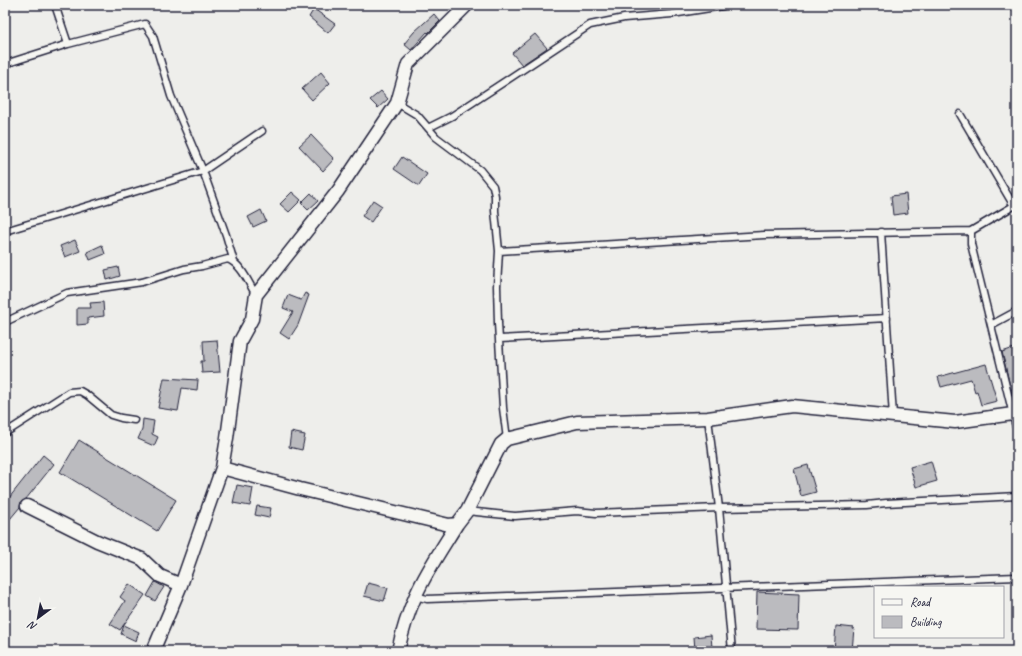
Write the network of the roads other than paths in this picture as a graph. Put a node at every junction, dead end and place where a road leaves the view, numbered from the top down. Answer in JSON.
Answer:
{"nodes":[{"id":1,"x":55,"y":5,"type":"edge"},
{"id":2,"x":467,"y":5,"type":"edge"},
{"id":3,"x":729,"y":5,"type":"edge"},
{"id":4,"x":68,"y":44,"type":"junction"},
{"id":5,"x":5,"y":64,"type":"edge"},
{"id":6,"x":397,"y":103,"type":"junction"},
{"id":7,"x":960,"y":114,"type":"dead end"},
{"id":8,"x":428,"y":128,"type":"junction"},
{"id":9,"x":262,"y":131,"type":"dead end"},
{"id":10,"x":203,"y":171,"type":"junction"},
{"id":11,"x":1016,"y":205,"type":"edge"},
{"id":12,"x":5,"y":231,"type":"edge"},
{"id":13,"x":971,"y":231,"type":"junction"},
{"id":14,"x":881,"y":232,"type":"junction"},
{"id":15,"x":499,"y":251,"type":"junction"},
{"id":16,"x":234,"y":262,"type":"junction"},
{"id":17,"x":256,"y":295,"type":"junction"},
{"id":18,"x":1017,"y":311,"type":"edge"},
{"id":19,"x":886,"y":318,"type":"junction"},
{"id":20,"x":5,"y":322,"type":"edge"},
{"id":21,"x":991,"y":326,"type":"junction"},
{"id":22,"x":500,"y":339,"type":"junction"},
{"id":23,"x":1015,"y":412,"type":"edge"},
{"id":24,"x":893,"y":416,"type":"junction"},
{"id":25,"x":708,"y":418,"type":"junction"},
{"id":26,"x":134,"y":420,"type":"dead end"},
{"id":27,"x":1017,"y":431,"type":"edge"},
{"id":28,"x":5,"y":433,"type":"edge"},
{"id":29,"x":507,"y":439,"type":"junction"},
{"id":30,"x":222,"y":468,"type":"junction"},
{"id":31,"x":1017,"y":496,"type":"edge"},
{"id":32,"x":27,"y":506,"type":"dead end"},
{"id":33,"x":719,"y":508,"type":"junction"},
{"id":34,"x":467,"y":511,"type":"junction"},
{"id":35,"x":458,"y":524,"type":"junction"},
{"id":36,"x":1017,"y":577,"type":"edge"},
{"id":37,"x":181,"y":584,"type":"junction"},
{"id":38,"x":726,"y":588,"type":"junction"},
{"id":39,"x":415,"y":596,"type":"junction"},
{"id":40,"x":153,"y":651,"type":"edge"},
{"id":41,"x":398,"y":651,"type":"edge"},
{"id":42,"x":732,"y":651,"type":"edge"}],
"edges":[{"from":1,"to":4,"type":"lane"},
{"from":2,"to":6,"type":"street"},
{"from":3,"to":8,"type":"lane"},
{"from":4,"to":5,"type":"lane"},
{"from":4,"to":10,"type":"lane"},
{"from":6,"to":8,"type":"lane"},
{"from":6,"to":17,"type":"street"},
{"from":7,"to":11,"type":"lane"},
{"from":8,"to":15,"type":"lane"},
{"from":9,"to":10,"type":"lane"},
{"from":10,"to":12,"type":"lane"},
{"from":10,"to":16,"type":"lane"},
{"from":11,"to":13,"type":"lane"},
{"from":13,"to":14,"type":"lane"},
{"from":13,"to":21,"type":"lane"},
{"from":14,"to":15,"type":"lane"},
{"from":14,"to":19,"type":"lane"},
{"from":15,"to":22,"type":"lane"},
{"from":16,"to":17,"type":"lane"},
{"from":16,"to":20,"type":"lane"},
{"from":17,"to":30,"type":"street"},
{"from":18,"to":21,"type":"lane"},
{"from":19,"to":22,"type":"lane"},
{"from":19,"to":24,"type":"lane"},
{"from":21,"to":23,"type":"lane"},
{"from":22,"to":29,"type":"lane"},
{"from":23,"to":24,"type":"street"},
{"from":23,"to":27,"type":"lane"},
{"from":24,"to":25,"type":"street"},
{"from":25,"to":29,"type":"street"},
{"from":25,"to":33,"type":"lane"},
{"from":26,"to":28,"type":"lane"},
{"from":29,"to":34,"type":"street"},
{"from":30,"to":35,"type":"street"},
{"from":30,"to":37,"type":"street"},
{"from":31,"to":33,"type":"lane"},
{"from":32,"to":37,"type":"street"},
{"from":33,"to":34,"type":"lane"},
{"from":33,"to":38,"type":"lane"},
{"from":34,"to":35,"type":"street"},
{"from":35,"to":39,"type":"street"},
{"from":36,"to":38,"type":"lane"},
{"from":37,"to":40,"type":"street"},
{"from":38,"to":39,"type":"lane"},
{"from":38,"to":42,"type":"lane"},
{"from":39,"to":41,"type":"street"}]}
